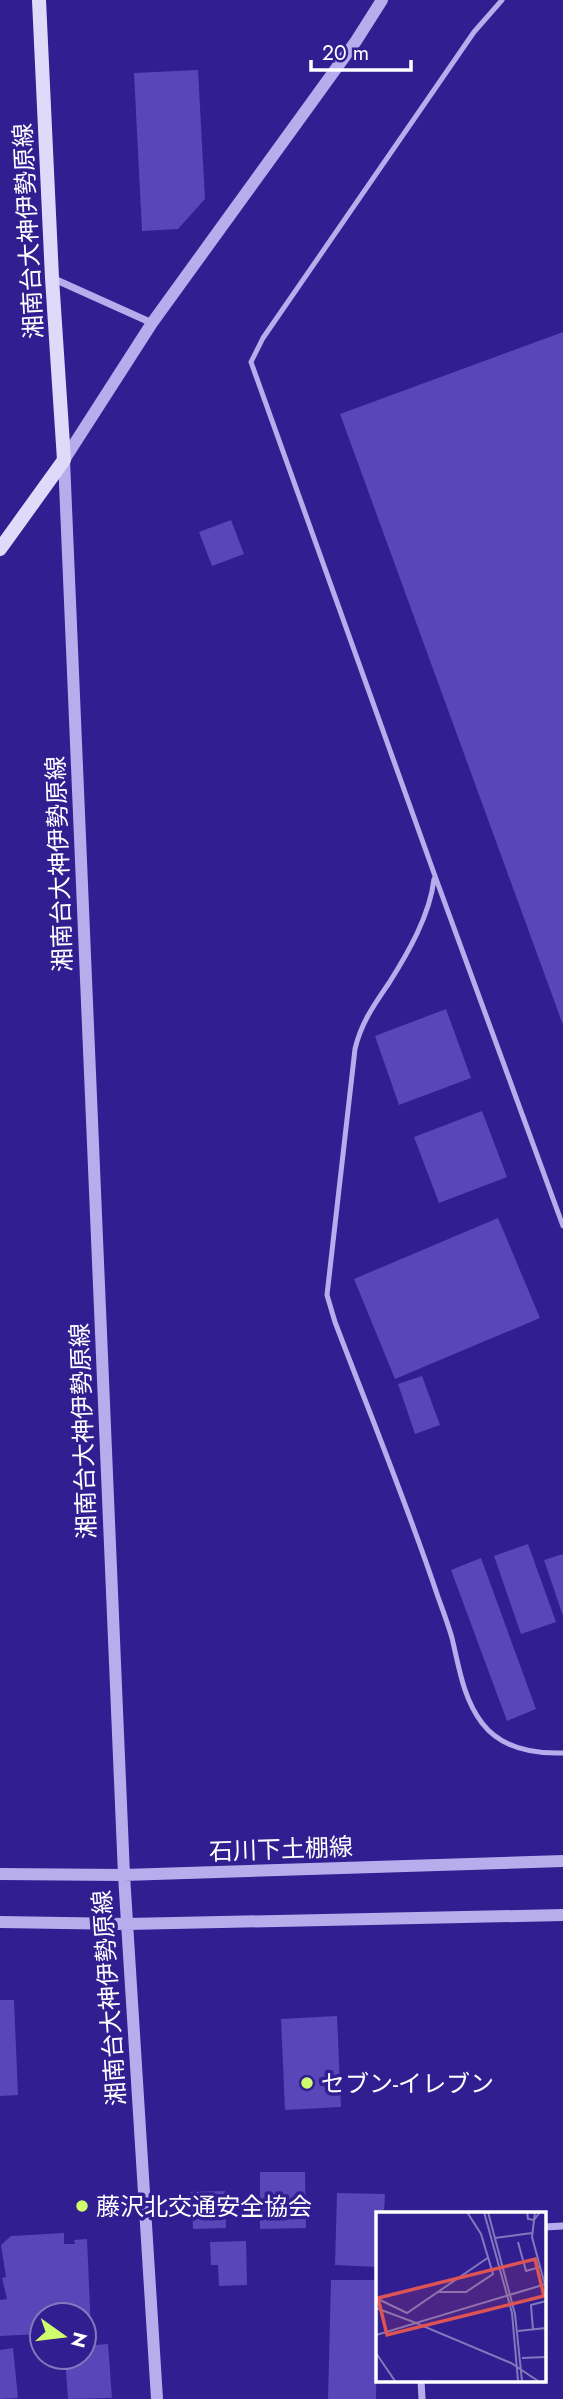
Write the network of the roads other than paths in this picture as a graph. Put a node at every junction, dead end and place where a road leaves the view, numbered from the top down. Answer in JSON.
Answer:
{"nodes":[{"id":1,"x":39,"y":0,"type":"edge"},
{"id":2,"x":382,"y":0,"type":"edge"},
{"id":3,"x":502,"y":0,"type":"edge"},
{"id":4,"x":52,"y":278,"type":"junction"},
{"id":5,"x":152,"y":323,"type":"junction"},
{"id":6,"x":64,"y":460,"type":"junction"},
{"id":7,"x":0,"y":549,"type":"edge"},
{"id":8,"x":435,"y":876,"type":"junction"},
{"id":9,"x":563,"y":1226,"type":"edge"},
{"id":10,"x":563,"y":1753,"type":"edge"},
{"id":11,"x":563,"y":1861,"type":"edge"},
{"id":12,"x":0,"y":1874,"type":"edge"},
{"id":13,"x":124,"y":1875,"type":"junction"},
{"id":14,"x":563,"y":1915,"type":"edge"},
{"id":15,"x":0,"y":1922,"type":"edge"},
{"id":16,"x":127,"y":1924,"type":"junction"},
{"id":17,"x":157,"y":2399,"type":"edge"}],
"edges":[{"from":1,"to":4,"type":"main road","name":"湘南台大神伊勢原線"},
{"from":2,"to":5,"type":"street"},
{"from":3,"to":8,"type":"lane"},
{"from":4,"to":5,"type":"street"},
{"from":4,"to":6,"type":"main road","name":"湘南台大神伊勢原線"},
{"from":5,"to":6,"type":"street"},
{"from":6,"to":7,"type":"main road"},
{"from":6,"to":13,"type":"street","name":"湘南台大神伊勢原線"},
{"from":8,"to":9,"type":"lane"},
{"from":8,"to":10,"type":"lane"},
{"from":11,"to":13,"type":"street","name":"石川下土棚線"},
{"from":12,"to":13,"type":"street","name":"石川下土棚線"},
{"from":13,"to":16,"type":"street","name":"湘南台大神伊勢原線"},
{"from":14,"to":16,"type":"street"},
{"from":15,"to":16,"type":"street"},
{"from":16,"to":17,"type":"street","name":"湘南台大神伊勢原線"}]}
